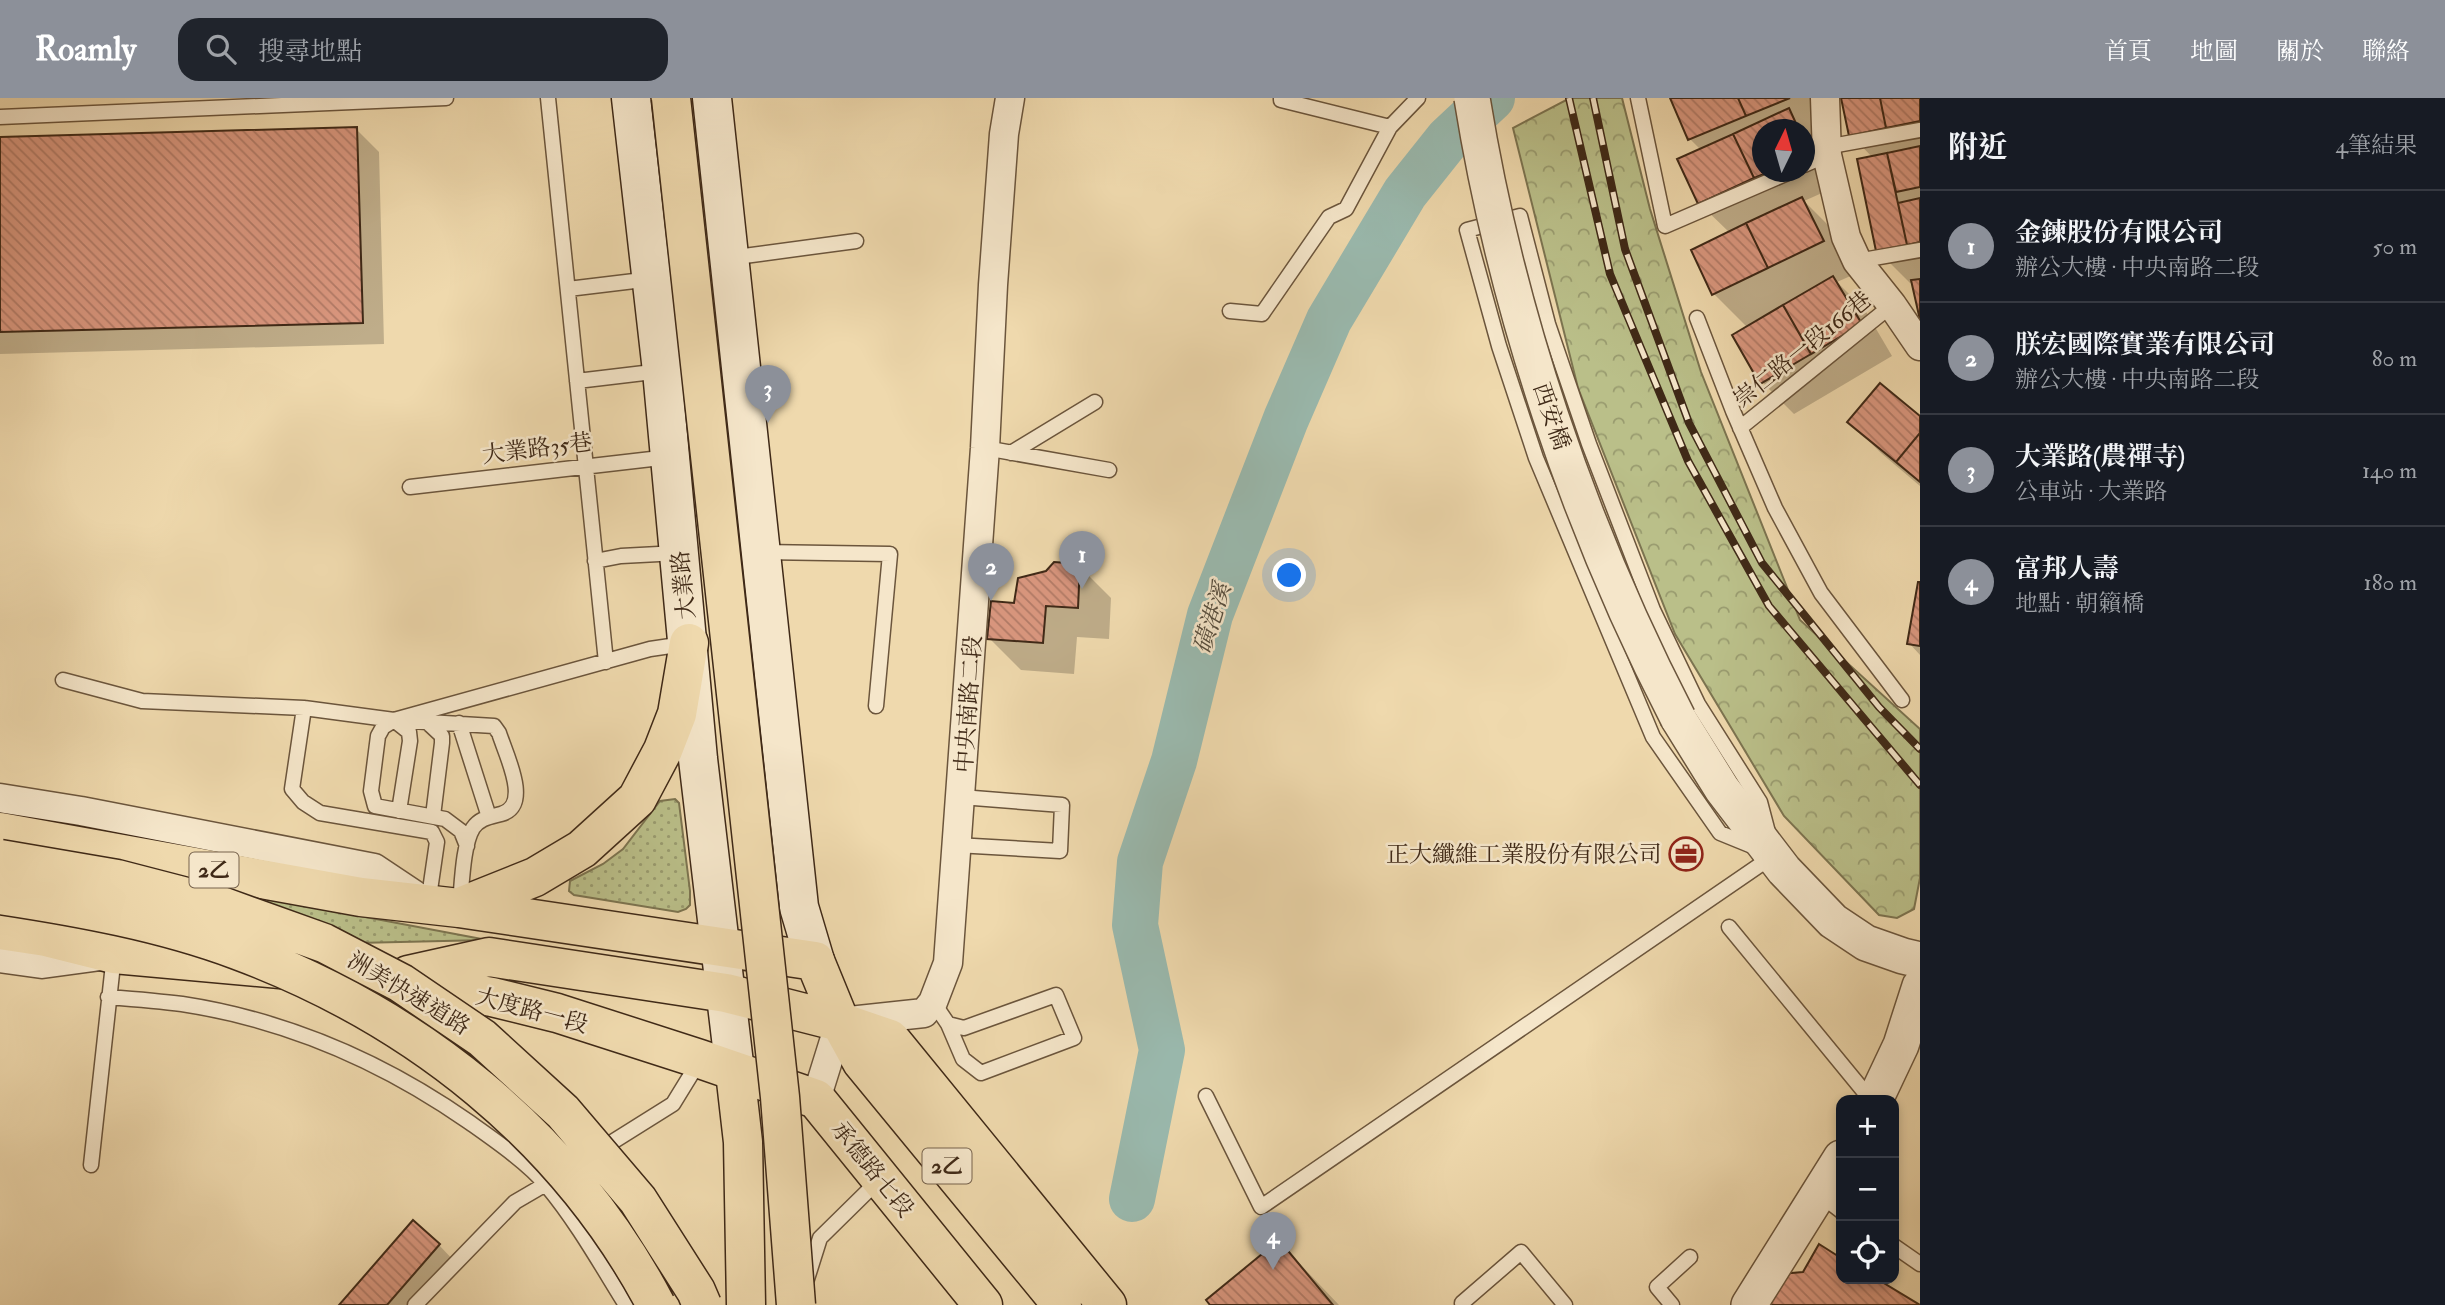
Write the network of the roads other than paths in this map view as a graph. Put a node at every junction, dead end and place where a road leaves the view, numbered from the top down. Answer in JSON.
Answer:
{"nodes":[{"id":1,"x":446,"y":98,"type":"edge"},
{"id":2,"x":548,"y":98,"type":"edge"},
{"id":3,"x":631,"y":98,"type":"edge"},
{"id":4,"x":671,"y":98,"type":"edge"},
{"id":5,"x":712,"y":98,"type":"edge"},
{"id":6,"x":1010,"y":98,"type":"edge"},
{"id":7,"x":1281,"y":98,"type":"edge"},
{"id":8,"x":1418,"y":98,"type":"edge"},
{"id":9,"x":1472,"y":98,"type":"edge"},
{"id":10,"x":1638,"y":98,"type":"edge"},
{"id":11,"x":1825,"y":98,"type":"edge"},
{"id":12,"x":0,"y":117,"type":"edge"},
{"id":13,"x":1390,"y":127,"type":"junction"},
{"id":14,"x":1920,"y":130,"type":"edge"},
{"id":15,"x":1819,"y":156,"type":"edge"},
{"id":16,"x":1767,"y":182,"type":"edge"},
{"id":17,"x":856,"y":241,"type":"dead end"},
{"id":18,"x":1920,"y":250,"type":"edge"},
{"id":19,"x":728,"y":258,"type":"junction"},
{"id":20,"x":1857,"y":261,"type":"junction"},
{"id":21,"x":652,"y":279,"type":"junction"},
{"id":22,"x":568,"y":289,"type":"junction"},
{"id":23,"x":1892,"y":305,"type":"junction"},
{"id":24,"x":1230,"y":311,"type":"dead end"},
{"id":25,"x":1697,"y":318,"type":"dead end"},
{"id":26,"x":1920,"y":346,"type":"edge"},
{"id":27,"x":662,"y":371,"type":"junction"},
{"id":28,"x":577,"y":381,"type":"junction"},
{"id":29,"x":1095,"y":402,"type":"dead end"},
{"id":30,"x":1740,"y":428,"type":"junction"},
{"id":31,"x":998,"y":450,"type":"junction"},
{"id":32,"x":670,"y":457,"type":"junction"},
{"id":33,"x":586,"y":466,"type":"junction"},
{"id":34,"x":1109,"y":470,"type":"dead end"},
{"id":35,"x":410,"y":486,"type":"dead end"},
{"id":36,"x":679,"y":552,"type":"junction"},
{"id":37,"x":761,"y":552,"type":"junction"},
{"id":38,"x":595,"y":561,"type":"junction"},
{"id":39,"x":689,"y":643,"type":"junction"},
{"id":40,"x":606,"y":662,"type":"junction"},
{"id":41,"x":64,"y":680,"type":"dead end"},
{"id":42,"x":1902,"y":700,"type":"dead end"},
{"id":43,"x":876,"y":706,"type":"dead end"},
{"id":44,"x":304,"y":708,"type":"junction"},
{"id":45,"x":394,"y":720,"type":"junction"},
{"id":46,"x":426,"y":722,"type":"junction"},
{"id":47,"x":459,"y":723,"type":"junction"},
{"id":48,"x":961,"y":797,"type":"junction"},
{"id":49,"x":0,"y":798,"type":"edge"},
{"id":50,"x":399,"y":811,"type":"junction"},
{"id":51,"x":433,"y":816,"type":"junction"},
{"id":52,"x":488,"y":817,"type":"junction"},
{"id":53,"x":0,"y":832,"type":"edge"},
{"id":54,"x":956,"y":845,"type":"junction"},
{"id":55,"x":467,"y":846,"type":"junction"},
{"id":56,"x":1774,"y":855,"type":"junction"},
{"id":57,"x":0,"y":859,"type":"edge"},
{"id":58,"x":0,"y":895,"type":"edge"},
{"id":59,"x":443,"y":906,"type":"junction"},
{"id":60,"x":1729,"y":927,"type":"dead end"},
{"id":61,"x":0,"y":930,"type":"edge"},
{"id":62,"x":721,"y":947,"type":"junction"},
{"id":63,"x":114,"y":954,"type":"junction"},
{"id":64,"x":0,"y":958,"type":"edge"},
{"id":65,"x":1920,"y":960,"type":"edge"},
{"id":66,"x":815,"y":961,"type":"junction"},
{"id":67,"x":388,"y":979,"type":"junction"},
{"id":68,"x":1920,"y":986,"type":"edge"},
{"id":69,"x":726,"y":993,"type":"junction"},
{"id":70,"x":108,"y":997,"type":"junction"},
{"id":71,"x":941,"y":1013,"type":"junction"},
{"id":72,"x":840,"y":1022,"type":"junction"},
{"id":73,"x":718,"y":1065,"type":"junction"},
{"id":74,"x":1869,"y":1095,"type":"edge"},
{"id":75,"x":1876,"y":1095,"type":"edge"},
{"id":76,"x":1206,"y":1096,"type":"dead end"},
{"id":77,"x":816,"y":1099,"type":"junction"},
{"id":78,"x":90,"y":1166,"type":"dead end"},
{"id":79,"x":881,"y":1178,"type":"junction"},
{"id":80,"x":1836,"y":1178,"type":"edge"},
{"id":81,"x":546,"y":1184,"type":"junction"},
{"id":82,"x":1830,"y":1203,"type":"edge"},
{"id":83,"x":1899,"y":1249,"type":"edge"},
{"id":84,"x":1689,"y":1256,"type":"dead end"},
{"id":85,"x":1920,"y":1264,"type":"edge"},
{"id":86,"x":415,"y":1305,"type":"edge"},
{"id":87,"x":626,"y":1305,"type":"edge"},
{"id":88,"x":656,"y":1305,"type":"edge"},
{"id":89,"x":702,"y":1305,"type":"edge"},
{"id":90,"x":746,"y":1305,"type":"edge"},
{"id":91,"x":797,"y":1305,"type":"edge"},
{"id":92,"x":983,"y":1305,"type":"edge"},
{"id":93,"x":1062,"y":1305,"type":"edge"},
{"id":94,"x":1107,"y":1305,"type":"edge"},
{"id":95,"x":1464,"y":1305,"type":"edge"},
{"id":96,"x":1565,"y":1305,"type":"edge"},
{"id":97,"x":1672,"y":1305,"type":"edge"},
{"id":98,"x":1749,"y":1305,"type":"edge"}],
"edges":[{"from":1,"to":12,"type":"lane"},
{"from":2,"to":22,"type":"lane"},
{"from":3,"to":21,"type":"main road","name":"大業路"},
{"from":4,"to":91,"type":"main road","bridge":true},
{"from":5,"to":19,"type":"main road"},
{"from":6,"to":31,"type":"street","name":"中央南路二段"},
{"from":7,"to":13,"type":"lane"},
{"from":8,"to":13,"type":"lane"},
{"from":9,"to":56,"type":"street","name":"西安橋","bridge":true},
{"from":10,"to":16,"type":"lane"},
{"from":11,"to":15,"type":"street"},
{"from":13,"to":24,"type":"lane"},
{"from":14,"to":15,"type":"lane"},
{"from":15,"to":20,"type":"street"},
{"from":17,"to":19,"type":"lane"},
{"from":18,"to":20,"type":"lane"},
{"from":19,"to":37,"type":"main road"},
{"from":20,"to":23,"type":"street"},
{"from":21,"to":22,"type":"lane"},
{"from":21,"to":27,"type":"main road","name":"大業路"},
{"from":22,"to":28,"type":"lane"},
{"from":23,"to":26,"type":"street"},
{"from":23,"to":30,"type":"lane","name":"崇仁路一段166巷"},
{"from":25,"to":30,"type":"lane"},
{"from":27,"to":28,"type":"lane"},
{"from":27,"to":32,"type":"main road","name":"大業路"},
{"from":28,"to":33,"type":"lane"},
{"from":29,"to":31,"type":"lane"},
{"from":30,"to":42,"type":"lane"},
{"from":31,"to":34,"type":"lane"},
{"from":31,"to":48,"type":"street","name":"中央南路二段"},
{"from":32,"to":33,"type":"lane","name":"大業路35巷"},
{"from":32,"to":36,"type":"main road","name":"大業路"},
{"from":33,"to":35,"type":"lane","name":"大業路35巷"},
{"from":33,"to":38,"type":"lane"},
{"from":36,"to":38,"type":"lane"},
{"from":36,"to":39,"type":"main road","name":"大業路"},
{"from":37,"to":43,"type":"lane"},
{"from":37,"to":66,"type":"main road"},
{"from":38,"to":40,"type":"lane"},
{"from":39,"to":40,"type":"lane"},
{"from":39,"to":59,"type":"main road"},
{"from":39,"to":62,"type":"main road","name":"大業路"},
{"from":40,"to":45,"type":"lane"},
{"from":41,"to":44,"type":"lane"},
{"from":44,"to":45,"type":"lane"},
{"from":44,"to":59,"type":"lane"},
{"from":45,"to":46,"type":"lane"},
{"from":45,"to":50,"type":"lane"},
{"from":45,"to":50,"type":"lane"},
{"from":46,"to":47,"type":"lane"},
{"from":46,"to":51,"type":"lane"},
{"from":47,"to":52,"type":"lane"},
{"from":47,"to":52,"type":"lane"},
{"from":48,"to":54,"type":"street","name":"中央南路二段"},
{"from":48,"to":54,"type":"lane"},
{"from":49,"to":59,"type":"street"},
{"from":50,"to":51,"type":"lane"},
{"from":51,"to":55,"type":"lane"},
{"from":52,"to":55,"type":"lane"},
{"from":53,"to":59,"type":"main road","number":"2乙"},
{"from":54,"to":71,"type":"street","name":"中央南路二段"},
{"from":55,"to":59,"type":"lane"},
{"from":56,"to":56,"type":"lane"},
{"from":56,"to":65,"type":"street","name":"西安橋"},
{"from":56,"to":76,"type":"lane"},
{"from":57,"to":89,"type":"main road","name":"洲美快速道路","bridge":true},
{"from":58,"to":88,"type":"main road","name":"洲美快速道路","bridge":true},
{"from":59,"to":62,"type":"main road","number":"2乙"},
{"from":60,"to":74,"type":"lane"},
{"from":61,"to":63,"type":"main road","name":"大度路一段"},
{"from":62,"to":66,"type":"main road","number":"2乙"},
{"from":62,"to":69,"type":"main road","name":"大業路"},
{"from":63,"to":64,"type":"street","name":"大度路一段"},
{"from":63,"to":67,"type":"main road","name":"大度路一段"},
{"from":63,"to":70,"type":"lane"},
{"from":66,"to":72,"type":"main road","number":"2乙"},
{"from":67,"to":69,"type":"main road"},
{"from":67,"to":73,"type":"main road","name":"大度路一段"},
{"from":68,"to":75,"type":"street"},
{"from":69,"to":72,"type":"main road"},
{"from":69,"to":73,"type":"main road","name":"大業路"},
{"from":70,"to":78,"type":"lane"},
{"from":70,"to":81,"type":"lane"},
{"from":71,"to":71,"type":"lane"},
{"from":71,"to":72,"type":"street"},
{"from":72,"to":77,"type":"street"},
{"from":72,"to":93,"type":"main road","number":"2乙"},
{"from":72,"to":94,"type":"main road"},
{"from":73,"to":77,"type":"main road","name":"承德路七段"},
{"from":73,"to":81,"type":"lane"},
{"from":73,"to":90,"type":"main road"},
{"from":77,"to":79,"type":"main road","name":"承德路七段","number":"2乙"},
{"from":79,"to":91,"type":"lane"},
{"from":79,"to":92,"type":"main road","name":"承德路七段","number":"2乙"},
{"from":80,"to":82,"type":"street"},
{"from":81,"to":86,"type":"lane"},
{"from":81,"to":87,"type":"lane"},
{"from":82,"to":98,"type":"street"},
{"from":83,"to":85,"type":"lane"},
{"from":84,"to":97,"type":"lane"},
{"from":95,"to":96,"type":"lane"}]}
